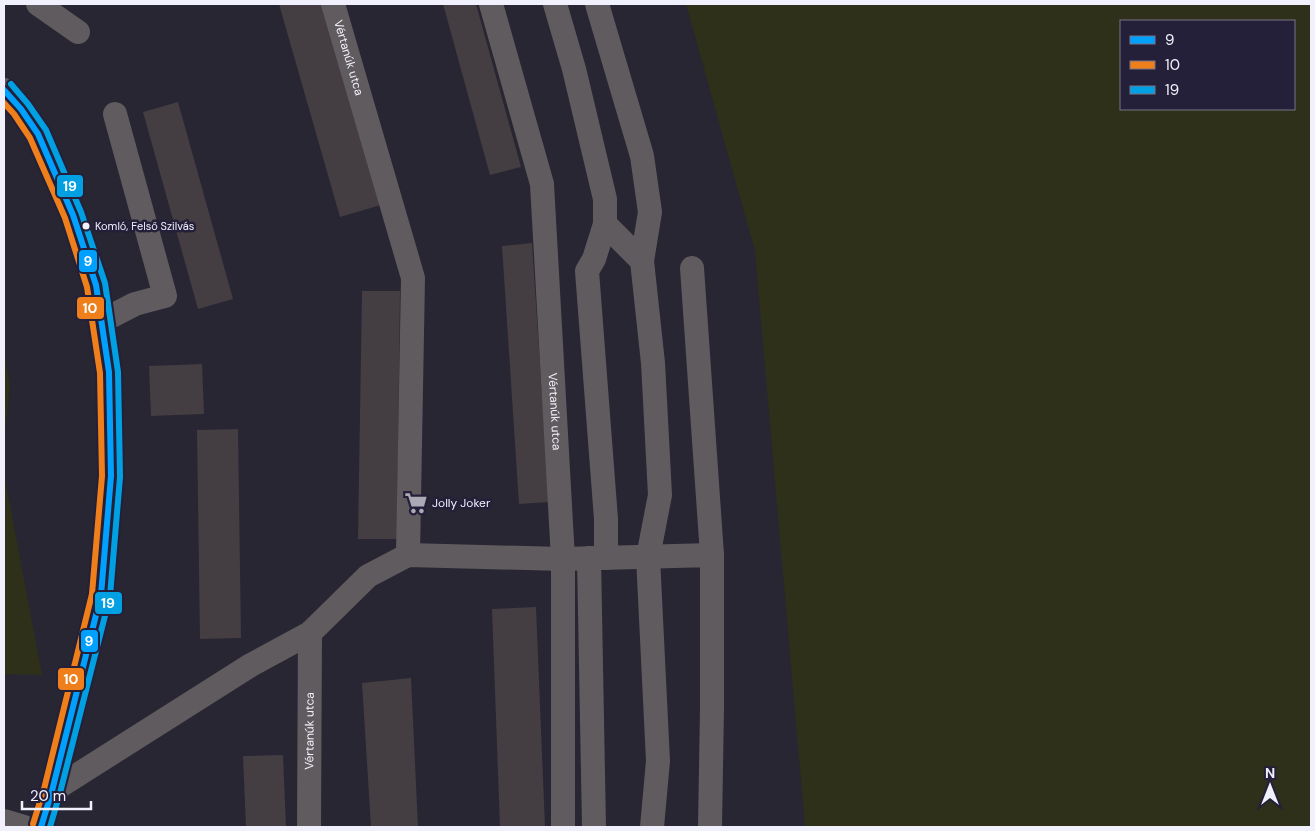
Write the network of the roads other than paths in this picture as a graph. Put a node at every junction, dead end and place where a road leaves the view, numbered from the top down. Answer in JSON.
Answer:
{"nodes":[{"id":1,"x":38,"y":4,"type":"edge"},
{"id":2,"x":333,"y":4,"type":"edge"},
{"id":3,"x":491,"y":4,"type":"edge"},
{"id":4,"x":555,"y":4,"type":"edge"},
{"id":5,"x":597,"y":4,"type":"edge"},
{"id":6,"x":78,"y":32,"type":"dead end"},
{"id":7,"x":4,"y":90,"type":"edge"},
{"id":8,"x":115,"y":114,"type":"dead end"},
{"id":9,"x":605,"y":224,"type":"junction"},
{"id":10,"x":642,"y":261,"type":"junction"},
{"id":11,"x":692,"y":268,"type":"dead end"},
{"id":12,"x":102,"y":321,"type":"junction"},
{"id":13,"x":408,"y":555,"type":"junction"},
{"id":14,"x":712,"y":556,"type":"junction"},
{"id":15,"x":648,"y":557,"type":"junction"},
{"id":16,"x":598,"y":558,"type":"junction"},
{"id":17,"x":563,"y":559,"type":"junction"},
{"id":18,"x":310,"y":633,"type":"junction"},
{"id":19,"x":52,"y":791,"type":"junction"},
{"id":20,"x":4,"y":820,"type":"edge"},
{"id":21,"x":24,"y":827,"type":"edge"},
{"id":22,"x":41,"y":827,"type":"edge"},
{"id":23,"x":309,"y":827,"type":"edge"},
{"id":24,"x":563,"y":827,"type":"edge"},
{"id":25,"x":594,"y":827,"type":"edge"},
{"id":26,"x":652,"y":827,"type":"edge"},
{"id":27,"x":710,"y":827,"type":"edge"}],
"edges":[{"from":1,"to":6,"type":"street"},
{"from":2,"to":13,"type":"street","name":"Vértanúk utca"},
{"from":3,"to":17,"type":"street","name":"Vértanúk utca"},
{"from":4,"to":9,"type":"street"},
{"from":5,"to":10,"type":"street"},
{"from":7,"to":12,"type":"street"},
{"from":8,"to":12,"type":"street"},
{"from":9,"to":10,"type":"street"},
{"from":9,"to":16,"type":"street"},
{"from":10,"to":15,"type":"street"},
{"from":11,"to":14,"type":"street"},
{"from":12,"to":19,"type":"street"},
{"from":13,"to":17,"type":"street"},
{"from":13,"to":18,"type":"street"},
{"from":14,"to":15,"type":"street"},
{"from":14,"to":27,"type":"street"},
{"from":15,"to":16,"type":"street"},
{"from":15,"to":26,"type":"street"},
{"from":16,"to":17,"type":"street"},
{"from":16,"to":25,"type":"street"},
{"from":17,"to":24,"type":"street","name":"Vértanúk utca"},
{"from":18,"to":19,"type":"street"},
{"from":18,"to":23,"type":"street","name":"Vértanúk utca"},
{"from":19,"to":22,"type":"street"},
{"from":20,"to":21,"type":"street"}]}
